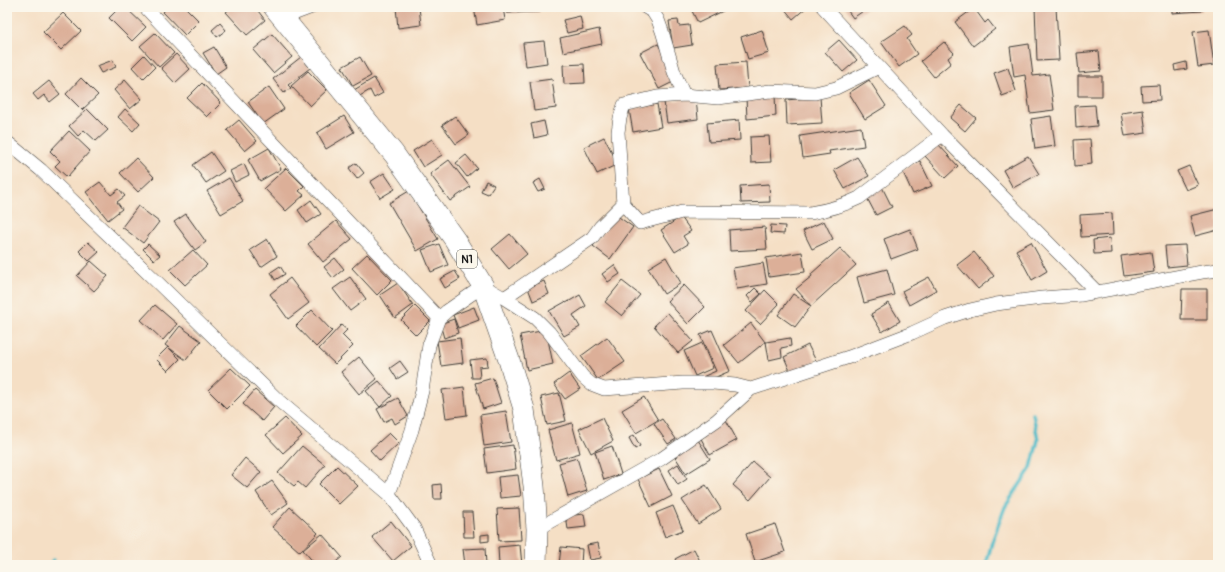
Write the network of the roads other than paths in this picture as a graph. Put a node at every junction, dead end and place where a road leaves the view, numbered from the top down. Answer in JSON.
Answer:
{"nodes":[{"id":1,"x":145,"y":7,"type":"edge"},
{"id":2,"x":312,"y":7,"type":"edge"},
{"id":3,"x":644,"y":7,"type":"edge"},
{"id":4,"x":823,"y":7,"type":"edge"},
{"id":5,"x":278,"y":13,"type":"edge"},
{"id":6,"x":879,"y":67,"type":"junction"},
{"id":7,"x":684,"y":95,"type":"junction"},
{"id":8,"x":942,"y":135,"type":"junction"},
{"id":9,"x":7,"y":142,"type":"edge"},
{"id":10,"x":623,"y":204,"type":"junction"},
{"id":11,"x":1218,"y":270,"type":"edge"},
{"id":12,"x":484,"y":286,"type":"junction"},
{"id":13,"x":1097,"y":292,"type":"junction"},
{"id":14,"x":504,"y":298,"type":"junction"},
{"id":15,"x":439,"y":318,"type":"junction"},
{"id":16,"x":751,"y":389,"type":"junction"},
{"id":17,"x":389,"y":494,"type":"junction"},
{"id":18,"x":537,"y":529,"type":"junction"},
{"id":19,"x":431,"y":565,"type":"edge"},
{"id":20,"x":536,"y":565,"type":"edge"}],
"edges":[{"from":1,"to":15,"type":"street"},
{"from":2,"to":5,"type":"street"},
{"from":3,"to":7,"type":"street"},
{"from":4,"to":6,"type":"street"},
{"from":5,"to":12,"type":"main road","number":"N1"},
{"from":6,"to":7,"type":"street"},
{"from":6,"to":8,"type":"street"},
{"from":7,"to":10,"type":"street"},
{"from":8,"to":10,"type":"street"},
{"from":8,"to":13,"type":"street"},
{"from":9,"to":17,"type":"street"},
{"from":10,"to":14,"type":"street"},
{"from":11,"to":13,"type":"street"},
{"from":12,"to":14,"type":"street"},
{"from":12,"to":15,"type":"street"},
{"from":12,"to":18,"type":"main road","number":"N1"},
{"from":13,"to":16,"type":"street"},
{"from":14,"to":16,"type":"street"},
{"from":15,"to":17,"type":"street"},
{"from":16,"to":18,"type":"street"},
{"from":17,"to":19,"type":"street"},
{"from":18,"to":20,"type":"main road","number":"N1"}]}
